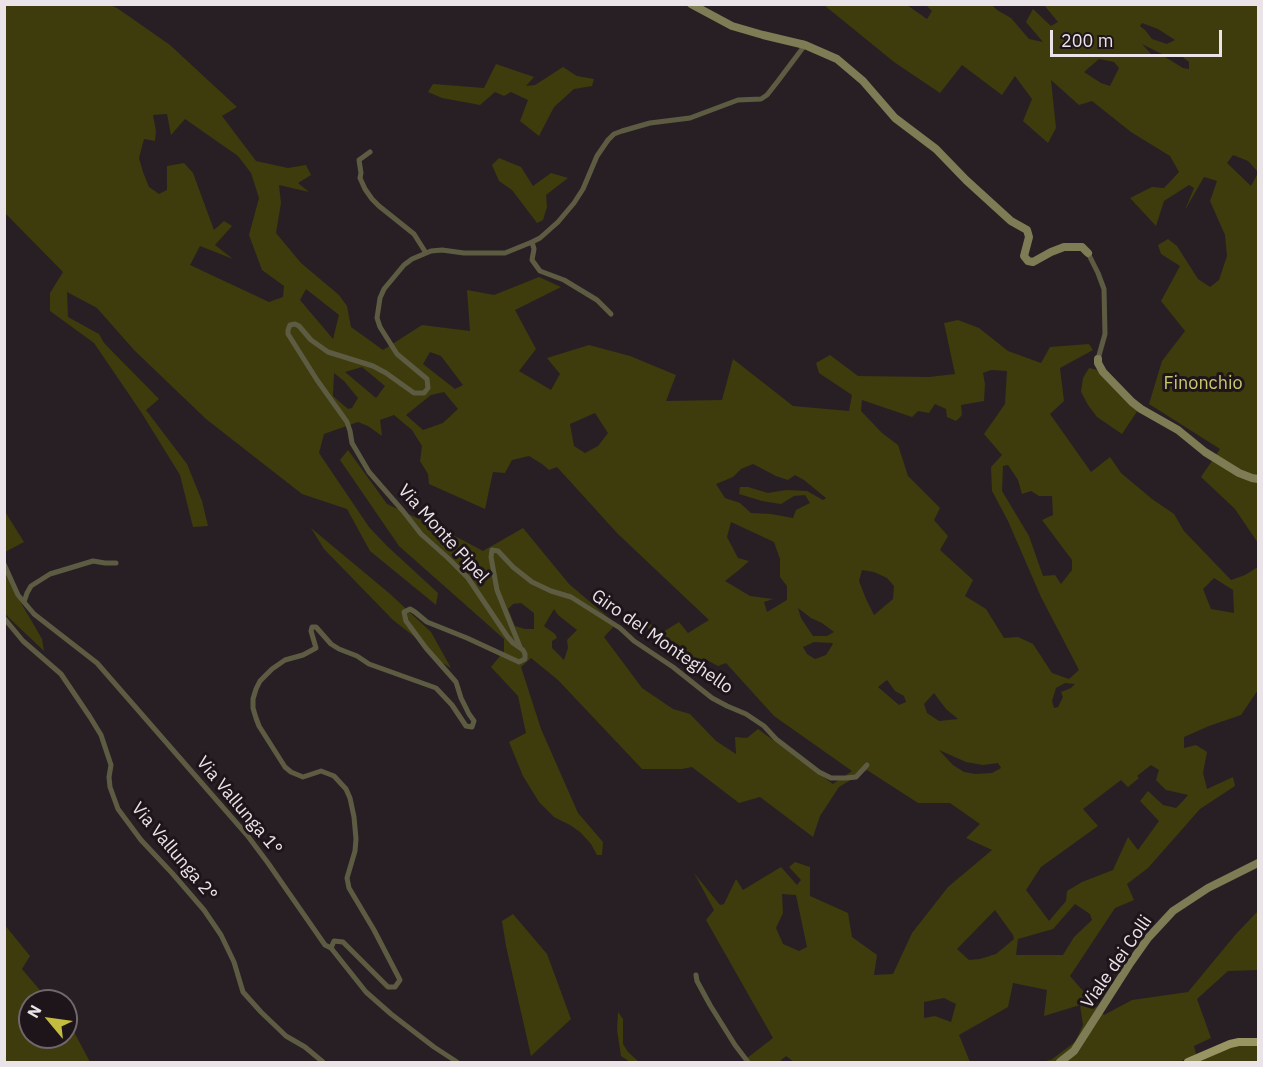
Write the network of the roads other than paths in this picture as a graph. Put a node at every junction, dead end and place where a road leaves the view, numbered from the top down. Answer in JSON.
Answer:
{"nodes":[{"id":1,"x":691,"y":4,"type":"edge"},
{"id":2,"x":802,"y":42,"type":"junction"},
{"id":3,"x":370,"y":152,"type":"dead end"},
{"id":4,"x":532,"y":242,"type":"junction"},
{"id":5,"x":426,"y":253,"type":"junction"},
{"id":6,"x":1088,"y":253,"type":"joint"},
{"id":7,"x":611,"y":314,"type":"dead end"},
{"id":8,"x":1098,"y":359,"type":"joint"},
{"id":9,"x":1258,"y":479,"type":"edge"},
{"id":10,"x":116,"y":563,"type":"dead end"},
{"id":11,"x":4,"y":564,"type":"edge"},
{"id":12,"x":24,"y":602,"type":"junction"},
{"id":13,"x":4,"y":618,"type":"edge"},
{"id":14,"x":520,"y":647,"type":"junction"},
{"id":15,"x":867,"y":765,"type":"dead end"},
{"id":16,"x":1258,"y":863,"type":"edge"},
{"id":17,"x":331,"y":948,"type":"junction"},
{"id":18,"x":696,"y":975,"type":"dead end"},
{"id":19,"x":1258,"y":1042,"type":"edge"},
{"id":20,"x":323,"y":1062,"type":"edge"},
{"id":21,"x":457,"y":1062,"type":"edge"},
{"id":22,"x":747,"y":1062,"type":"edge"},
{"id":23,"x":1060,"y":1062,"type":"edge"},
{"id":24,"x":1188,"y":1062,"type":"edge"}],
"edges":[{"from":1,"to":2,"type":"street"},
{"from":2,"to":4,"type":"street"},
{"from":2,"to":6,"type":"street"},
{"from":3,"to":5,"type":"street"},
{"from":4,"to":5,"type":"street"},
{"from":4,"to":7,"type":"street"},
{"from":5,"to":14,"type":"street","name":"Via Monte Pipel"},
{"from":6,"to":8,"type":"street"},
{"from":8,"to":9,"type":"street"},
{"from":10,"to":12,"type":"street"},
{"from":11,"to":12,"type":"street","name":"Via Vallunga 1°"},
{"from":12,"to":17,"type":"street","name":"Via Vallunga 1°"},
{"from":13,"to":20,"type":"street","name":"Via Vallunga 2°"},
{"from":14,"to":15,"type":"street","name":"Giro del Monteghello"},
{"from":14,"to":17,"type":"street"},
{"from":16,"to":23,"type":"street","name":"Viale dei Colli"},
{"from":17,"to":21,"type":"street","name":"Via Vallunga 1°"},
{"from":18,"to":22,"type":"street"},
{"from":19,"to":24,"type":"main road"}]}
